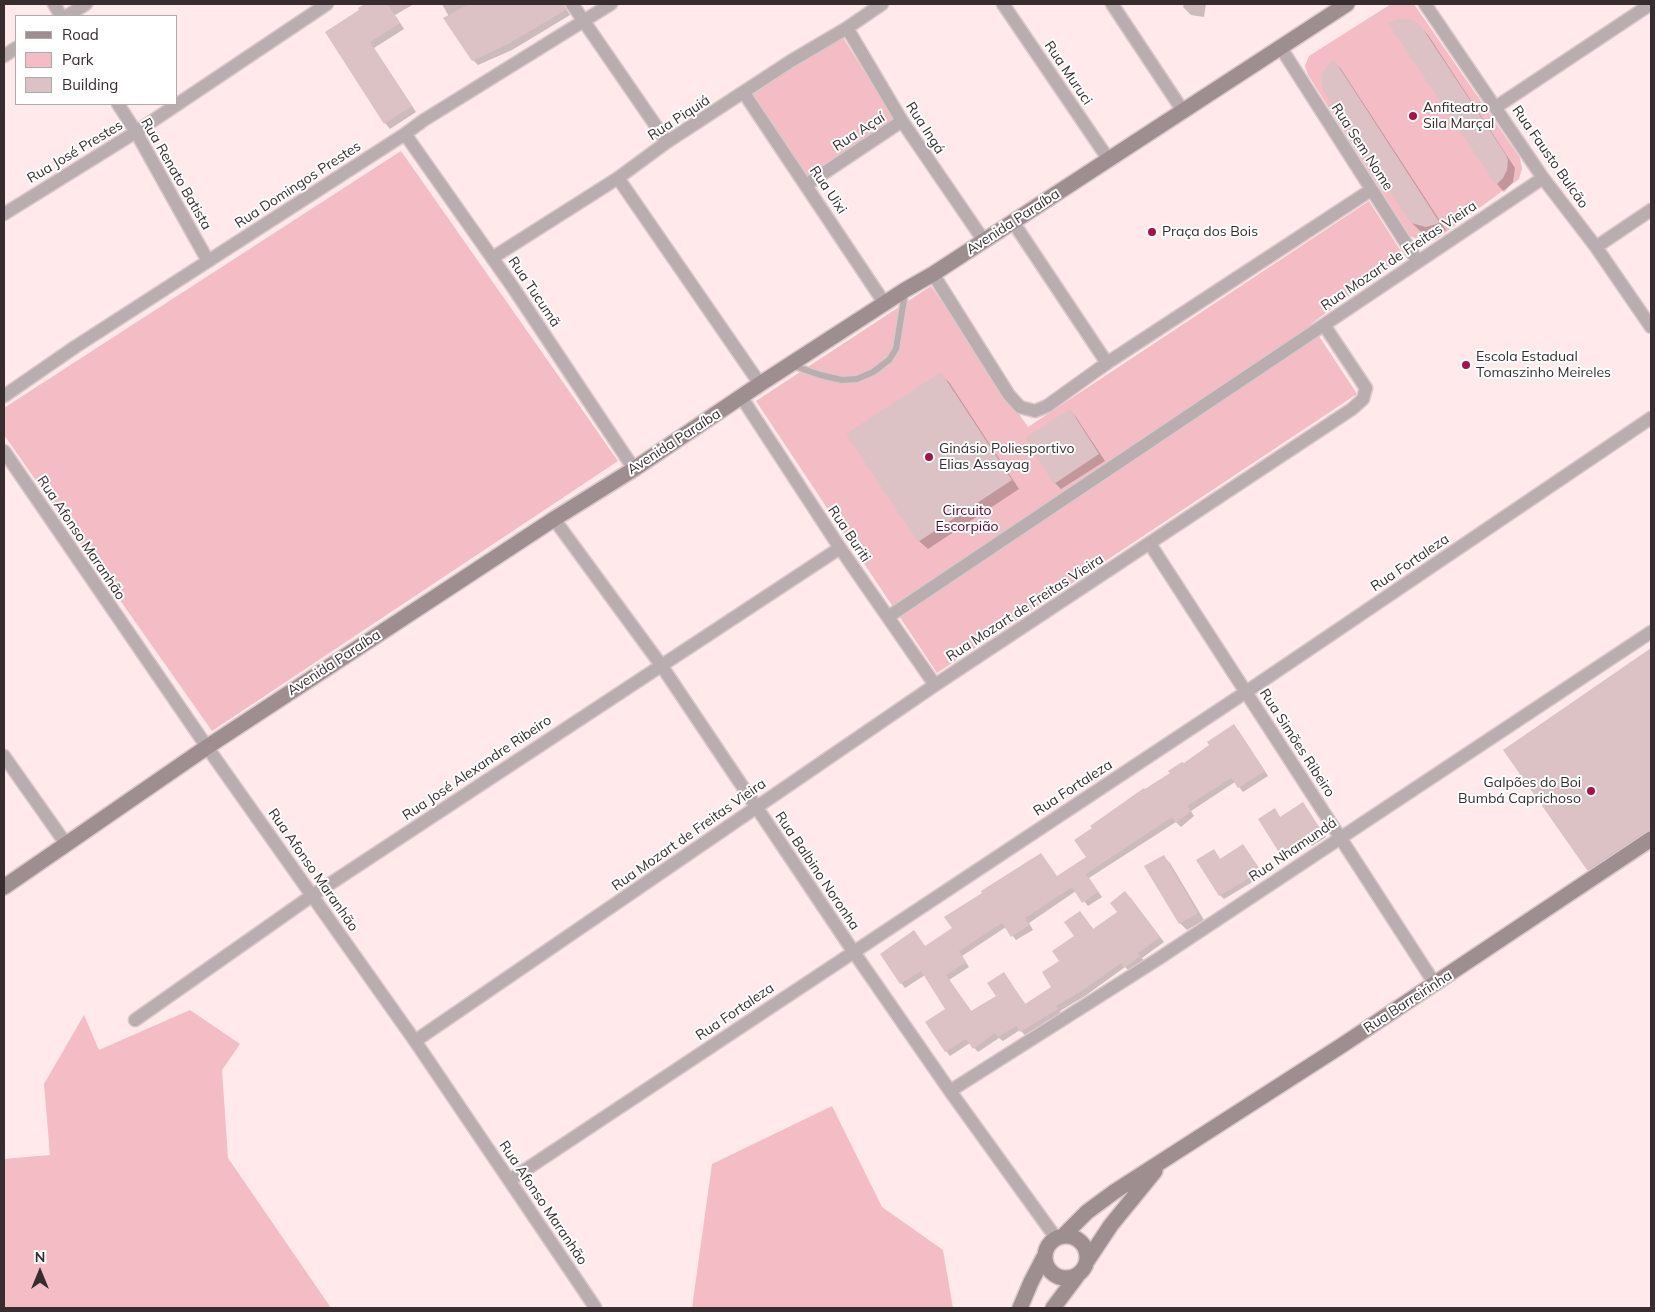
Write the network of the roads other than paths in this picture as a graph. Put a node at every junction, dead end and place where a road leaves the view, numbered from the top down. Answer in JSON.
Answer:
{"nodes":[{"id":1,"x":54,"y":4,"type":"edge"},
{"id":2,"x":86,"y":4,"type":"edge"},
{"id":3,"x":328,"y":4,"type":"edge"},
{"id":4,"x":572,"y":4,"type":"edge"},
{"id":5,"x":611,"y":4,"type":"edge"},
{"id":6,"x":882,"y":4,"type":"edge"},
{"id":7,"x":1003,"y":4,"type":"edge"},
{"id":8,"x":1112,"y":4,"type":"edge"},
{"id":9,"x":1347,"y":4,"type":"edge"},
{"id":10,"x":1425,"y":4,"type":"edge"},
{"id":11,"x":1651,"y":4,"type":"edge"},
{"id":12,"x":60,"y":15,"type":"edge"},
{"id":13,"x":69,"y":15,"type":"edge"},
{"id":14,"x":583,"y":21,"type":"junction"},
{"id":15,"x":847,"y":28,"type":"junction"},
{"id":16,"x":1281,"y":48,"type":"junction"},
{"id":17,"x":15,"y":49,"type":"edge"},
{"id":18,"x":4,"y":56,"type":"edge"},
{"id":19,"x":744,"y":93,"type":"junction"},
{"id":20,"x":178,"y":104,"type":"edge"},
{"id":21,"x":119,"y":105,"type":"edge"},
{"id":22,"x":176,"y":105,"type":"edge"},
{"id":23,"x":1496,"y":107,"type":"junction"},
{"id":24,"x":1183,"y":111,"type":"junction"},
{"id":25,"x":902,"y":121,"type":"junction"},
{"id":26,"x":136,"y":132,"type":"junction"},
{"id":27,"x":405,"y":134,"type":"junction"},
{"id":28,"x":668,"y":142,"type":"junction"},
{"id":29,"x":1109,"y":160,"type":"junction"},
{"id":30,"x":618,"y":178,"type":"junction"},
{"id":31,"x":1543,"y":178,"type":"junction"},
{"id":32,"x":806,"y":185,"type":"junction"},
{"id":33,"x":1371,"y":190,"type":"junction"},
{"id":34,"x":1651,"y":210,"type":"edge"},
{"id":35,"x":4,"y":214,"type":"edge"},
{"id":36,"x":1013,"y":222,"type":"junction"},
{"id":37,"x":984,"y":241,"type":"junction"},
{"id":38,"x":1596,"y":247,"type":"junction"},
{"id":39,"x":492,"y":258,"type":"junction"},
{"id":40,"x":208,"y":260,"type":"junction"},
{"id":41,"x":1418,"y":262,"type":"junction"},
{"id":42,"x":933,"y":274,"type":"junction"},
{"id":43,"x":905,"y":290,"type":"junction"},
{"id":44,"x":885,"y":304,"type":"junction"},
{"id":45,"x":1324,"y":325,"type":"junction"},
{"id":46,"x":1651,"y":327,"type":"edge"},
{"id":47,"x":1107,"y":363,"type":"junction"},
{"id":48,"x":791,"y":365,"type":"junction"},
{"id":49,"x":760,"y":384,"type":"junction"},
{"id":50,"x":4,"y":396,"type":"edge"},
{"id":51,"x":742,"y":398,"type":"junction"},
{"id":52,"x":1651,"y":418,"type":"edge"},
{"id":53,"x":4,"y":451,"type":"edge"},
{"id":54,"x":634,"y":469,"type":"junction"},
{"id":55,"x":554,"y":519,"type":"junction"},
{"id":56,"x":1150,"y":544,"type":"junction"},
{"id":57,"x":840,"y":548,"type":"junction"},
{"id":58,"x":888,"y":617,"type":"junction"},
{"id":59,"x":1651,"y":632,"type":"edge"},
{"id":60,"x":661,"y":665,"type":"junction"},
{"id":61,"x":935,"y":685,"type":"junction"},
{"id":62,"x":1246,"y":692,"type":"junction"},
{"id":63,"x":207,"y":747,"type":"junction"},
{"id":64,"x":4,"y":756,"type":"edge"},
{"id":65,"x":756,"y":807,"type":"junction"},
{"id":66,"x":1340,"y":837,"type":"junction"},
{"id":67,"x":1651,"y":839,"type":"edge"},
{"id":68,"x":66,"y":844,"type":"junction"},
{"id":69,"x":4,"y":887,"type":"edge"},
{"id":70,"x":313,"y":895,"type":"junction"},
{"id":71,"x":853,"y":951,"type":"junction"},
{"id":72,"x":1435,"y":984,"type":"junction"},
{"id":73,"x":135,"y":1020,"type":"dead end"},
{"id":74,"x":415,"y":1041,"type":"junction"},
{"id":75,"x":950,"y":1091,"type":"junction"},
{"id":76,"x":1162,"y":1162,"type":"junction"},
{"id":77,"x":510,"y":1180,"type":"junction"},
{"id":78,"x":1060,"y":1237,"type":"junction"},
{"id":79,"x":1044,"y":1257,"type":"junction"},
{"id":80,"x":1087,"y":1262,"type":"junction"},
{"id":81,"x":1076,"y":1276,"type":"junction"},
{"id":82,"x":595,"y":1307,"type":"edge"},
{"id":83,"x":1020,"y":1308,"type":"edge"},
{"id":84,"x":1053,"y":1308,"type":"edge"}],
"edges":[{"from":1,"to":12,"type":"street"},
{"from":2,"to":13,"type":"street"},
{"from":3,"to":20,"type":"street","name":"Rua José Prestes"},
{"from":4,"to":14,"type":"street"},
{"from":5,"to":14,"type":"street","name":"Rua Domingos Prestes"},
{"from":6,"to":15,"type":"street","name":"Rua Piquiá"},
{"from":7,"to":29,"type":"street","name":"Rua Muruci"},
{"from":8,"to":24,"type":"street"},
{"from":9,"to":16,"type":"street","name":"Avenida Paraíba"},
{"from":10,"to":23,"type":"street","name":"Rua Fausto Bulcão"},
{"from":11,"to":23,"type":"street"},
{"from":14,"to":27,"type":"street","name":"Rua Domingos Prestes"},
{"from":14,"to":28,"type":"street"},
{"from":15,"to":19,"type":"street","name":"Rua Piquiá"},
{"from":15,"to":25,"type":"street","name":"Rua Ingá"},
{"from":16,"to":24,"type":"street","name":"Avenida Paraíba"},
{"from":16,"to":33,"type":"street","name":"Rua Sem Nome"},
{"from":17,"to":18,"type":"street"},
{"from":19,"to":28,"type":"street","name":"Rua Piquiá"},
{"from":19,"to":32,"type":"street","name":"Rua Uixi"},
{"from":21,"to":26,"type":"street","name":"Rua Renato Batista"},
{"from":22,"to":26,"type":"street","name":"Rua José Prestes"},
{"from":23,"to":31,"type":"street","name":"Rua Fausto Bulcão"},
{"from":24,"to":29,"type":"street","name":"Avenida Paraíba"},
{"from":25,"to":32,"type":"street","name":"Rua Açaí"},
{"from":25,"to":37,"type":"street","name":"Rua Ingá"},
{"from":26,"to":35,"type":"street","name":"Rua José Prestes"},
{"from":26,"to":40,"type":"street","name":"Rua Renato Batista"},
{"from":27,"to":39,"type":"street","name":"Rua Tucumã"},
{"from":27,"to":40,"type":"street","name":"Rua Domingos Prestes"},
{"from":28,"to":30,"type":"street","name":"Rua Piquiá"},
{"from":29,"to":36,"type":"street","name":"Avenida Paraíba"},
{"from":30,"to":39,"type":"street","name":"Rua Piquiá"},
{"from":30,"to":49,"type":"street"},
{"from":31,"to":38,"type":"street","name":"Rua Fausto Bulcão"},
{"from":31,"to":41,"type":"street","name":"Rua Mozart de Freitas Vieira"},
{"from":32,"to":44,"type":"street","name":"Rua Uixi"},
{"from":33,"to":41,"type":"street","name":"Rua Sem Nome"},
{"from":33,"to":47,"type":"street"},
{"from":34,"to":38,"type":"street"},
{"from":36,"to":37,"type":"street","name":"Avenida Paraíba"},
{"from":36,"to":47,"type":"street"},
{"from":37,"to":42,"type":"street","name":"Avenida Paraíba"},
{"from":38,"to":46,"type":"street","name":"Rua Fausto Bulcão"},
{"from":39,"to":54,"type":"street","name":"Rua Tucumã"},
{"from":40,"to":50,"type":"street","name":"Rua Domingos Prestes"},
{"from":41,"to":45,"type":"street","name":"Rua Mozart de Freitas Vieira"},
{"from":42,"to":43,"type":"street","name":"Avenida Paraíba"},
{"from":42,"to":47,"type":"street"},
{"from":43,"to":44,"type":"street","name":"Avenida Paraíba"},
{"from":43,"to":48,"type":"lane"},
{"from":44,"to":48,"type":"street","name":"Avenida Paraíba"},
{"from":45,"to":56,"type":"street","name":"Rua Mozart de Freitas Vieira"},
{"from":45,"to":58,"type":"street"},
{"from":48,"to":49,"type":"street","name":"Avenida Paraíba"},
{"from":49,"to":51,"type":"street","name":"Avenida Paraíba"},
{"from":51,"to":54,"type":"street","name":"Avenida Paraíba"},
{"from":51,"to":57,"type":"street","name":"Rua Buriti"},
{"from":52,"to":62,"type":"street","name":"Rua Fortaleza"},
{"from":53,"to":63,"type":"street","name":"Rua Afonso Maranhão"},
{"from":54,"to":55,"type":"street","name":"Avenida Paraíba"},
{"from":55,"to":60,"type":"street","name":"Rua Balbino Noronha"},
{"from":55,"to":63,"type":"street","name":"Avenida Paraíba"},
{"from":56,"to":61,"type":"street","name":"Rua Mozart de Freitas Vieira"},
{"from":56,"to":62,"type":"street","name":"Rua Simões Ribeiro"},
{"from":57,"to":58,"type":"street","name":"Rua Buriti"},
{"from":57,"to":60,"type":"street","name":"Rua José Alexandre Ribeiro"},
{"from":58,"to":61,"type":"street","name":"Rua Buriti"},
{"from":59,"to":66,"type":"street","name":"Rua Nhamundá"},
{"from":60,"to":65,"type":"street","name":"Rua Balbino Noronha"},
{"from":60,"to":70,"type":"street","name":"Rua José Alexandre Ribeiro"},
{"from":61,"to":65,"type":"street","name":"Rua Mozart de Freitas Vieira"},
{"from":62,"to":66,"type":"street","name":"Rua Simões Ribeiro"},
{"from":62,"to":71,"type":"street","name":"Rua Fortaleza"},
{"from":63,"to":68,"type":"street","name":"Avenida Paraíba"},
{"from":63,"to":70,"type":"street","name":"Rua Afonso Maranhão"},
{"from":64,"to":68,"type":"street"},
{"from":65,"to":71,"type":"street","name":"Rua Balbino Noronha"},
{"from":65,"to":74,"type":"street","name":"Rua Mozart de Freitas Vieira"},
{"from":66,"to":72,"type":"street","name":"Rua Simões Ribeiro"},
{"from":66,"to":75,"type":"street","name":"Rua Nhamundá"},
{"from":67,"to":72,"type":"street","name":"Rua Barreirinha"},
{"from":68,"to":69,"type":"street","name":"Avenida Paraíba"},
{"from":70,"to":73,"type":"street","name":"Rua José Alexandre Ribeiro"},
{"from":70,"to":74,"type":"street","name":"Rua Afonso Maranhão"},
{"from":71,"to":75,"type":"street","name":"Rua Balbino Noronha"},
{"from":71,"to":77,"type":"street","name":"Rua Fortaleza"},
{"from":72,"to":76,"type":"street","name":"Rua Barreirinha"},
{"from":74,"to":77,"type":"street","name":"Rua Afonso Maranhão"},
{"from":75,"to":78,"type":"street","name":"Rua Balbino Noronha"},
{"from":76,"to":78,"type":"street","name":"Rua Barreirinha"},
{"from":76,"to":80,"type":"street","name":"Rua Barreirinha"},
{"from":77,"to":82,"type":"street","name":"Rua Afonso Maranhão"},
{"from":78,"to":79,"type":"street","name":"Rua Barreirinha"},
{"from":78,"to":80,"type":"street"},
{"from":79,"to":81,"type":"street"},
{"from":79,"to":83,"type":"street","name":"Rua Barreirinha"},
{"from":80,"to":81,"type":"street","name":"Rua Barreirinha"},
{"from":81,"to":84,"type":"street","name":"Rua Barreirinha"}]}
